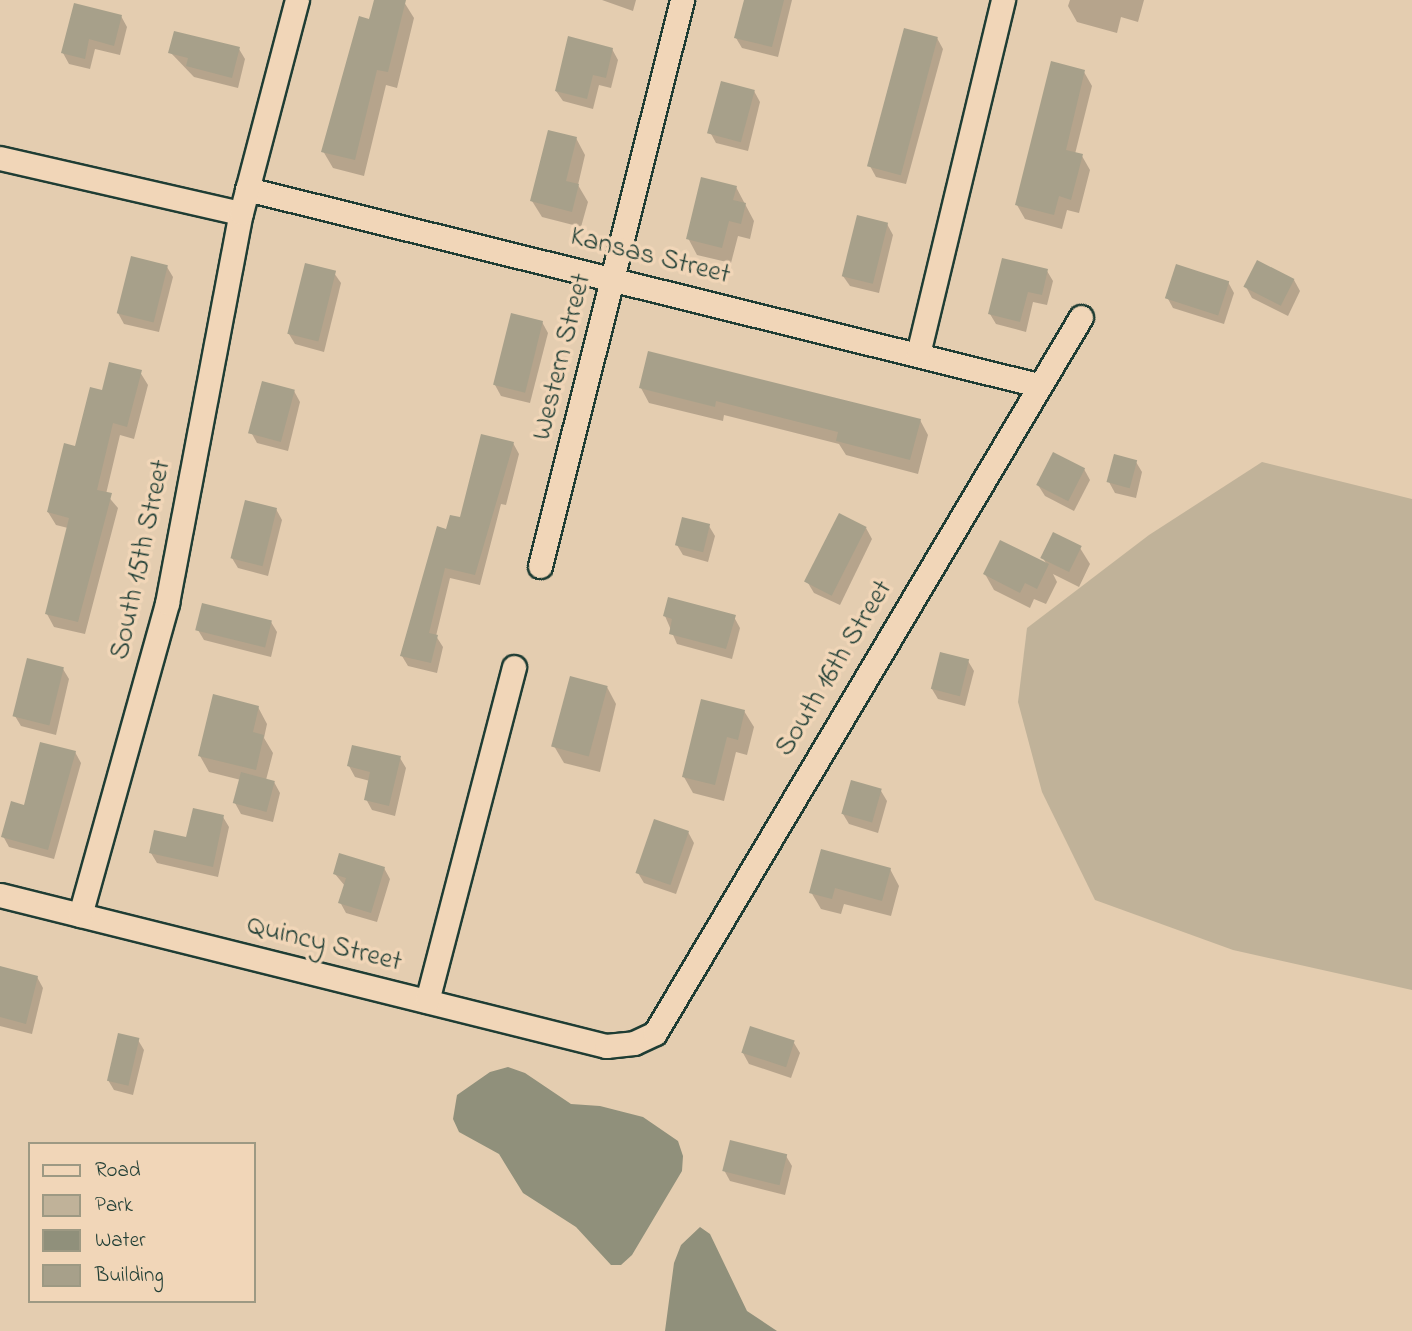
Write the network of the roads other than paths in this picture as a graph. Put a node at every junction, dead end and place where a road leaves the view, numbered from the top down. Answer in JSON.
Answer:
{"nodes":[{"id":1,"x":296,"y":0,"type":"edge"},
{"id":2,"x":682,"y":0,"type":"edge"},
{"id":3,"x":1003,"y":0,"type":"edge"},
{"id":4,"x":0,"y":158,"type":"edge"},
{"id":5,"x":247,"y":189,"type":"junction"},
{"id":6,"x":241,"y":213,"type":"junction"},
{"id":7,"x":614,"y":279,"type":"junction"},
{"id":8,"x":1081,"y":317,"type":"dead end"},
{"id":9,"x":918,"y":354,"type":"junction"},
{"id":10,"x":1038,"y":384,"type":"junction"},
{"id":11,"x":540,"y":566,"type":"dead end"},
{"id":12,"x":514,"y":667,"type":"dead end"},
{"id":13,"x":0,"y":895,"type":"edge"},
{"id":14,"x":80,"y":915,"type":"junction"},
{"id":15,"x":426,"y":1001,"type":"junction"},
{"id":16,"x":634,"y":1043,"type":"joint"}],
"edges":[{"from":1,"to":5,"type":"street"},
{"from":2,"to":7,"type":"street","name":"Western Street"},
{"from":3,"to":9,"type":"street"},
{"from":4,"to":6,"type":"street"},
{"from":5,"to":6,"type":"street","name":"South 15th Street"},
{"from":5,"to":7,"type":"street","name":"Kansas Street"},
{"from":6,"to":14,"type":"street","name":"South 15th Street"},
{"from":7,"to":9,"type":"street","name":"Kansas Street"},
{"from":7,"to":11,"type":"street","name":"Western Street"},
{"from":8,"to":10,"type":"street","name":"South 16th Street"},
{"from":9,"to":10,"type":"street","name":"Kansas Street"},
{"from":10,"to":16,"type":"street","name":"South 16th Street"},
{"from":12,"to":15,"type":"street"},
{"from":13,"to":14,"type":"street","name":"Quincy Street"},
{"from":14,"to":15,"type":"street","name":"Quincy Street"},
{"from":15,"to":16,"type":"street","name":"Quincy Street"}]}
